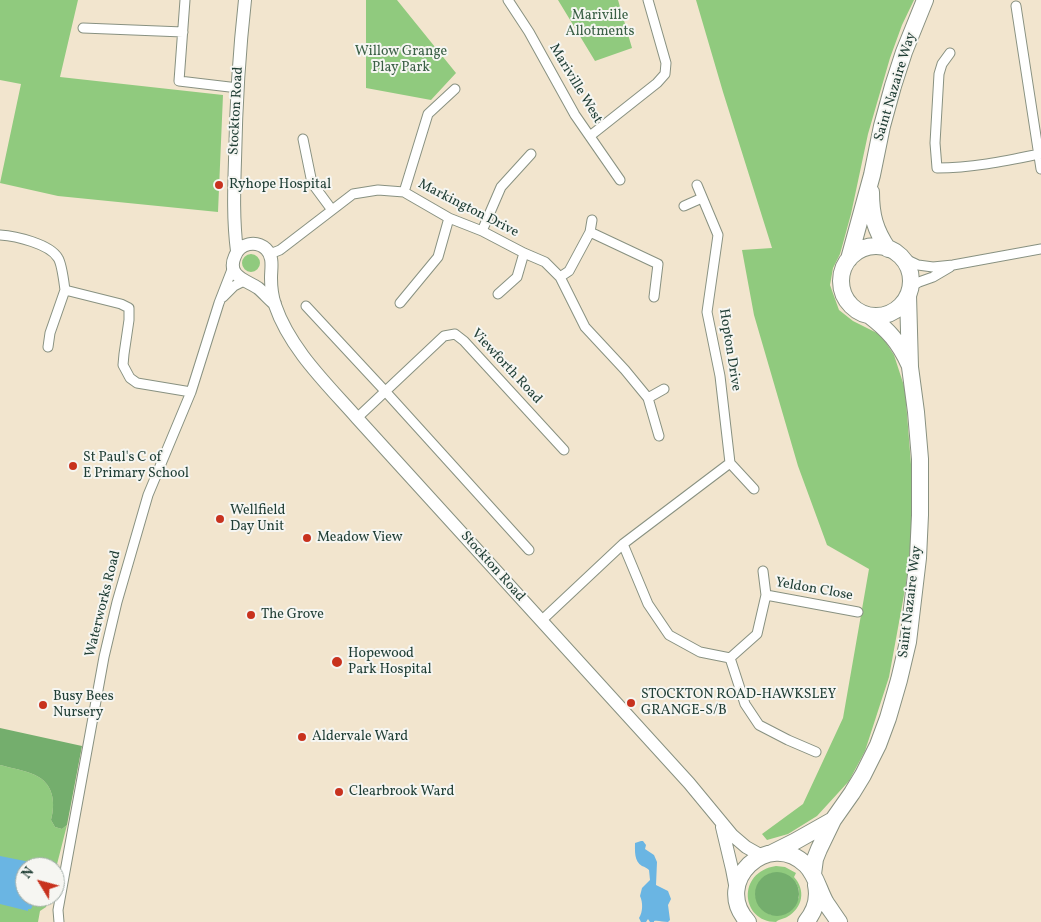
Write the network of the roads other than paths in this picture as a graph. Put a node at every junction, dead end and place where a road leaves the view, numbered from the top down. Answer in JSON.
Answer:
{"nodes":[{"id":1,"x":186,"y":0,"type":"edge"},
{"id":2,"x":245,"y":0,"type":"edge"},
{"id":3,"x":508,"y":0,"type":"edge"},
{"id":4,"x":648,"y":0,"type":"edge"},
{"id":5,"x":925,"y":0,"type":"edge"},
{"id":6,"x":1016,"y":6,"type":"dead end"},
{"id":7,"x":83,"y":28,"type":"dead end"},
{"id":8,"x":183,"y":32,"type":"junction"},
{"id":9,"x":950,"y":54,"type":"dead end"},
{"id":10,"x":238,"y":88,"type":"junction"},
{"id":11,"x":455,"y":89,"type":"dead end"},
{"id":12,"x":590,"y":136,"type":"junction"},
{"id":13,"x":303,"y":139,"type":"dead end"},
{"id":14,"x":531,"y":154,"type":"dead end"},
{"id":15,"x":1038,"y":154,"type":"junction"},
{"id":16,"x":1041,"y":168,"type":"edge"},
{"id":17,"x":872,"y":175,"type":"junction"},
{"id":18,"x":620,"y":180,"type":"dead end"},
{"id":19,"x":697,"y":185,"type":"dead end"},
{"id":20,"x":404,"y":192,"type":"junction"},
{"id":21,"x":702,"y":198,"type":"junction"},
{"id":22,"x":684,"y":206,"type":"dead end"},
{"id":23,"x":332,"y":210,"type":"junction"},
{"id":24,"x":449,"y":218,"type":"junction"},
{"id":25,"x":592,"y":220,"type":"dead end"},
{"id":26,"x":234,"y":223,"type":"junction"},
{"id":27,"x":482,"y":231,"type":"junction"},
{"id":28,"x":590,"y":232,"type":"junction"},
{"id":29,"x":0,"y":235,"type":"edge"},
{"id":30,"x":253,"y":244,"type":"junction"},
{"id":31,"x":1041,"y":249,"type":"edge"},
{"id":32,"x":237,"y":251,"type":"junction"},
{"id":33,"x":524,"y":253,"type":"junction"},
{"id":34,"x":894,"y":253,"type":"junction"},
{"id":35,"x":270,"y":254,"type":"junction"},
{"id":36,"x":849,"y":259,"type":"junction"},
{"id":37,"x":233,"y":266,"type":"junction"},
{"id":38,"x":953,"y":266,"type":"junction"},
{"id":39,"x":272,"y":268,"type":"junction"},
{"id":40,"x":560,"y":276,"type":"junction"},
{"id":41,"x":247,"y":282,"type":"junction"},
{"id":42,"x":65,"y":290,"type":"junction"},
{"id":43,"x":909,"y":291,"type":"junction"},
{"id":44,"x":498,"y":294,"type":"dead end"},
{"id":45,"x":654,"y":297,"type":"dead end"},
{"id":46,"x":219,"y":303,"type":"junction"},
{"id":47,"x":400,"y":303,"type":"dead end"},
{"id":48,"x":275,"y":304,"type":"junction"},
{"id":49,"x":306,"y":306,"type":"dead end"},
{"id":50,"x":870,"y":316,"type":"junction"},
{"id":51,"x":48,"y":347,"type":"dead end"},
{"id":52,"x":910,"y":368,"type":"junction"},
{"id":53,"x":664,"y":389,"type":"dead end"},
{"id":54,"x":385,"y":391,"type":"junction"},
{"id":55,"x":191,"y":392,"type":"junction"},
{"id":56,"x":648,"y":398,"type":"junction"},
{"id":57,"x":357,"y":418,"type":"junction"},
{"id":58,"x":659,"y":436,"type":"dead end"},
{"id":59,"x":564,"y":450,"type":"dead end"},
{"id":60,"x":730,"y":464,"type":"junction"},
{"id":61,"x":754,"y":490,"type":"dead end"},
{"id":62,"x":622,"y":544,"type":"junction"},
{"id":63,"x":529,"y":550,"type":"dead end"},
{"id":64,"x":763,"y":571,"type":"dead end"},
{"id":65,"x":766,"y":595,"type":"junction"},
{"id":66,"x":858,"y":612,"type":"dead end"},
{"id":67,"x":541,"y":621,"type":"junction"},
{"id":68,"x":730,"y":658,"type":"junction"},
{"id":69,"x":816,"y":752,"type":"dead end"},
{"id":70,"x":833,"y":820,"type":"junction"},
{"id":71,"x":720,"y":822,"type":"junction"},
{"id":72,"x":766,"y":855,"type":"junction"},
{"id":73,"x":814,"y":877,"type":"junction"},
{"id":74,"x":737,"y":899,"type":"junction"},
{"id":75,"x":59,"y":922,"type":"edge"},
{"id":76,"x":734,"y":922,"type":"edge"},
{"id":77,"x":748,"y":922,"type":"edge"},
{"id":78,"x":806,"y":922,"type":"edge"},
{"id":79,"x":839,"y":922,"type":"edge"}],
"edges":[{"from":1,"to":8,"type":"street"},
{"from":2,"to":10,"type":"main road","name":"Stockton Road"},
{"from":3,"to":12,"type":"street","name":"Mariville West"},
{"from":4,"to":12,"type":"street"},
{"from":5,"to":17,"type":"highway","name":"Saint Nazaire Way"},
{"from":6,"to":15,"type":"street"},
{"from":7,"to":8,"type":"street"},
{"from":8,"to":10,"type":"street"},
{"from":9,"to":15,"type":"street"},
{"from":10,"to":26,"type":"main road","name":"Stockton Road"},
{"from":11,"to":20,"type":"street"},
{"from":12,"to":18,"type":"street","name":"Mariville West"},
{"from":13,"to":23,"type":"street"},
{"from":14,"to":27,"type":"street"},
{"from":15,"to":16,"type":"street"},
{"from":17,"to":34,"type":"highway","name":"Saint Nazaire Way"},
{"from":17,"to":36,"type":"highway","name":"Saint Nazaire Way"},
{"from":19,"to":21,"type":"street","name":"Hopton Drive"},
{"from":20,"to":23,"type":"street","name":"Markington Drive"},
{"from":20,"to":24,"type":"street","name":"Markington Drive"},
{"from":21,"to":22,"type":"street"},
{"from":21,"to":60,"type":"street","name":"Hopton Drive"},
{"from":23,"to":35,"type":"street","name":"Markington Drive"},
{"from":24,"to":27,"type":"street","name":"Markington Drive"},
{"from":24,"to":47,"type":"street"},
{"from":25,"to":28,"type":"street"},
{"from":26,"to":30,"type":"main road"},
{"from":26,"to":32,"type":"main road","name":"Stockton Road"},
{"from":27,"to":33,"type":"street","name":"Markington Drive"},
{"from":28,"to":40,"type":"street"},
{"from":28,"to":45,"type":"street"},
{"from":29,"to":42,"type":"street"},
{"from":30,"to":32,"type":"main road"},
{"from":30,"to":35,"type":"main road"},
{"from":31,"to":38,"type":"street"},
{"from":32,"to":37,"type":"main road","name":"Stockton Road"},
{"from":33,"to":40,"type":"street","name":"Markington Drive"},
{"from":33,"to":44,"type":"street","name":"Markington Drive"},
{"from":34,"to":36,"type":"highway"},
{"from":34,"to":38,"type":"street"},
{"from":34,"to":43,"type":"highway","name":"Saint Nazaire Way"},
{"from":35,"to":39,"type":"main road","name":"Stockton Road"},
{"from":36,"to":50,"type":"highway","name":"Saint Nazaire Way"},
{"from":37,"to":41,"type":"main road","name":"Stockton Road"},
{"from":37,"to":46,"type":"street","name":"Waterworks Road"},
{"from":38,"to":43,"type":"street"},
{"from":39,"to":41,"type":"main road"},
{"from":39,"to":48,"type":"main road","name":"Stockton Road"},
{"from":40,"to":56,"type":"street","name":"Markington Drive"},
{"from":41,"to":46,"type":"street","name":"Waterworks Road"},
{"from":41,"to":48,"type":"main road","name":"Stockton Road"},
{"from":42,"to":51,"type":"street"},
{"from":42,"to":55,"type":"street"},
{"from":43,"to":50,"type":"highway"},
{"from":43,"to":52,"type":"highway","name":"Saint Nazaire Way"},
{"from":46,"to":55,"type":"street","name":"Waterworks Road"},
{"from":48,"to":57,"type":"main road","name":"Stockton Road"},
{"from":49,"to":54,"type":"street"},
{"from":50,"to":52,"type":"highway","name":"Saint Nazaire Way"},
{"from":52,"to":70,"type":"highway","name":"Saint Nazaire Way"},
{"from":53,"to":56,"type":"street"},
{"from":54,"to":57,"type":"street","name":"Viewforth Road"},
{"from":54,"to":59,"type":"street","name":"Viewforth Road"},
{"from":54,"to":63,"type":"street"},
{"from":55,"to":75,"type":"street","name":"Waterworks Road"},
{"from":56,"to":58,"type":"street","name":"Markington Drive"},
{"from":57,"to":67,"type":"main road","name":"Stockton Road"},
{"from":60,"to":61,"type":"street"},
{"from":60,"to":62,"type":"street"},
{"from":62,"to":67,"type":"street"},
{"from":62,"to":68,"type":"street"},
{"from":64,"to":65,"type":"street"},
{"from":65,"to":66,"type":"street","name":"Yeldon Close"},
{"from":65,"to":68,"type":"street"},
{"from":67,"to":71,"type":"main road","name":"Stockton Road"},
{"from":68,"to":69,"type":"street"},
{"from":70,"to":72,"type":"highway","name":"Saint Nazaire Way"},
{"from":70,"to":73,"type":"highway","name":"Saint Nazaire Way"},
{"from":71,"to":72,"type":"main road","name":"Stockton Road"},
{"from":71,"to":74,"type":"main road","name":"Stockton Road"},
{"from":72,"to":73,"type":"highway","name":"Stockton Road"},
{"from":72,"to":74,"type":"highway"},
{"from":73,"to":78,"type":"highway"},
{"from":73,"to":79,"type":"highway","name":"Stockton Road"},
{"from":74,"to":76,"type":"main road"},
{"from":74,"to":77,"type":"highway","name":"Stockton Road"}]}
